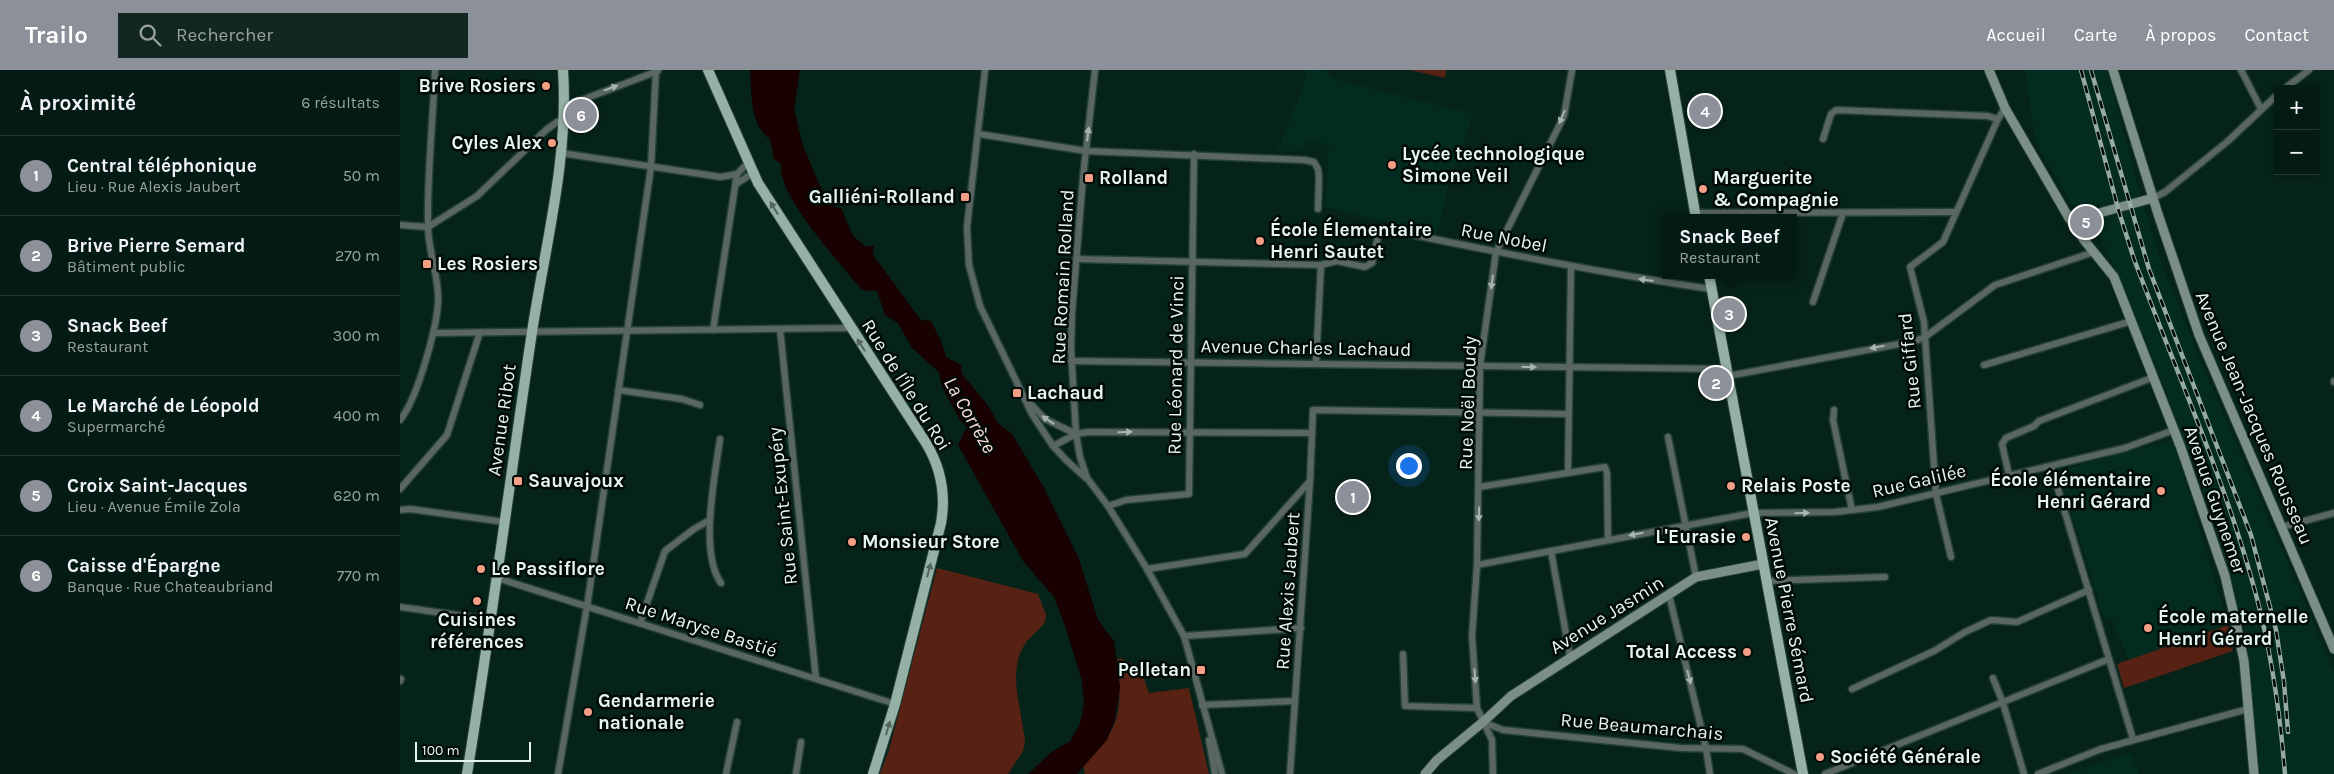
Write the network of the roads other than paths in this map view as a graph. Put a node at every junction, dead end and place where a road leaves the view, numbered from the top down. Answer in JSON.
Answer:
{"nodes":[{"id":1,"x":435,"y":70,"type":"edge"},
{"id":2,"x":563,"y":70,"type":"edge"},
{"id":3,"x":657,"y":70,"type":"edge"},
{"id":4,"x":708,"y":70,"type":"edge"},
{"id":5,"x":985,"y":70,"type":"edge"},
{"id":6,"x":1095,"y":70,"type":"edge"},
{"id":7,"x":1572,"y":70,"type":"edge"},
{"id":8,"x":1670,"y":70,"type":"edge"},
{"id":9,"x":1988,"y":70,"type":"edge"},
{"id":10,"x":2113,"y":70,"type":"edge"},
{"id":11,"x":2241,"y":70,"type":"edge"},
{"id":12,"x":2309,"y":70,"type":"edge"},
{"id":13,"x":2289,"y":85,"type":"edge"},
{"id":14,"x":2274,"y":98,"type":"edge"},
{"id":15,"x":566,"y":106,"type":"junction"},
{"id":16,"x":2005,"y":108,"type":"junction"},
{"id":17,"x":2261,"y":109,"type":"junction"},
{"id":18,"x":1998,"y":119,"type":"junction"},
{"id":19,"x":564,"y":121,"type":"junction"},
{"id":20,"x":978,"y":134,"type":"junction"},
{"id":21,"x":1823,"y":139,"type":"dead end"},
{"id":22,"x":1086,"y":151,"type":"junction"},
{"id":23,"x":561,"y":153,"type":"junction"},
{"id":24,"x":1194,"y":154,"type":"junction"},
{"id":25,"x":748,"y":163,"type":"junction"},
{"id":26,"x":651,"y":167,"type":"junction"},
{"id":27,"x":753,"y":173,"type":"junction"},
{"id":28,"x":737,"y":174,"type":"junction"},
{"id":29,"x":721,"y":177,"type":"junction"},
{"id":30,"x":736,"y":184,"type":"junction"},
{"id":31,"x":2153,"y":198,"type":"junction"},
{"id":32,"x":1318,"y":209,"type":"dead end"},
{"id":33,"x":1956,"y":212,"type":"junction"},
{"id":34,"x":1696,"y":214,"type":"edge"},
{"id":35,"x":1797,"y":214,"type":"edge"},
{"id":36,"x":1843,"y":214,"type":"junction"},
{"id":37,"x":2070,"y":218,"type":"junction"},
{"id":38,"x":400,"y":225,"type":"edge"},
{"id":39,"x":428,"y":227,"type":"junction"},
{"id":40,"x":1496,"y":252,"type":"junction"},
{"id":41,"x":2094,"y":252,"type":"junction"},
{"id":42,"x":1077,"y":259,"type":"junction"},
{"id":43,"x":1192,"y":261,"type":"junction"},
{"id":44,"x":1321,"y":265,"type":"junction"},
{"id":45,"x":1571,"y":266,"type":"junction"},
{"id":46,"x":1710,"y":279,"type":"edge"},
{"id":47,"x":1711,"y":289,"type":"junction"},
{"id":48,"x":1813,"y":302,"type":"dead end"},
{"id":49,"x":2132,"y":321,"type":"junction"},
{"id":50,"x":850,"y":328,"type":"junction"},
{"id":51,"x":780,"y":329,"type":"junction"},
{"id":52,"x":713,"y":330,"type":"junction"},
{"id":53,"x":627,"y":331,"type":"junction"},
{"id":54,"x":480,"y":332,"type":"junction"},
{"id":55,"x":434,"y":333,"type":"junction"},
{"id":56,"x":532,"y":333,"type":"junction"},
{"id":57,"x":1925,"y":337,"type":"junction"},
{"id":58,"x":1071,"y":361,"type":"junction"},
{"id":59,"x":1191,"y":361,"type":"junction"},
{"id":60,"x":1316,"y":363,"type":"junction"},
{"id":61,"x":1984,"y":365,"type":"dead end"},
{"id":62,"x":1480,"y":366,"type":"junction"},
{"id":63,"x":1569,"y":367,"type":"junction"},
{"id":64,"x":1728,"y":373,"type":"junction"},
{"id":65,"x":2154,"y":377,"type":"junction"},
{"id":66,"x":618,"y":390,"type":"junction"},
{"id":67,"x":1025,"y":398,"type":"junction"},
{"id":68,"x":700,"y":404,"type":"dead end"},
{"id":69,"x":1834,"y":410,"type":"dead end"},
{"id":70,"x":1480,"y":413,"type":"junction"},
{"id":71,"x":1568,"y":414,"type":"junction"},
{"id":72,"x":400,"y":420,"type":"edge"},
{"id":73,"x":2174,"y":430,"type":"junction"},
{"id":74,"x":1189,"y":431,"type":"junction"},
{"id":75,"x":1312,"y":433,"type":"junction"},
{"id":76,"x":1076,"y":434,"type":"junction"},
{"id":77,"x":1668,"y":437,"type":"dead end"},
{"id":78,"x":720,"y":439,"type":"dead end"},
{"id":79,"x":1053,"y":446,"type":"junction"},
{"id":80,"x":2051,"y":466,"type":"junction"},
{"id":81,"x":1568,"y":472,"type":"junction"},
{"id":82,"x":2009,"y":475,"type":"junction"},
{"id":83,"x":1087,"y":478,"type":"junction"},
{"id":84,"x":1310,"y":481,"type":"junction"},
{"id":85,"x":1479,"y":487,"type":"junction"},
{"id":86,"x":400,"y":489,"type":"edge"},
{"id":87,"x":1936,"y":494,"type":"junction"},
{"id":88,"x":1108,"y":506,"type":"junction"},
{"id":89,"x":400,"y":510,"type":"edge"},
{"id":90,"x":1852,"y":510,"type":"junction"},
{"id":91,"x":2334,"y":513,"type":"edge"},
{"id":92,"x":1753,"y":514,"type":"junction"},
{"id":93,"x":708,"y":521,"type":"junction"},
{"id":94,"x":505,"y":522,"type":"junction"},
{"id":95,"x":1686,"y":525,"type":"junction"},
{"id":96,"x":2282,"y":527,"type":"junction"},
{"id":97,"x":1608,"y":539,"type":"junction"},
{"id":98,"x":1551,"y":551,"type":"junction"},
{"id":99,"x":1951,"y":557,"type":"dead end"},
{"id":100,"x":1763,"y":564,"type":"junction"},
{"id":101,"x":1477,"y":565,"type":"junction"},
{"id":102,"x":1147,"y":569,"type":"junction"},
{"id":103,"x":1696,"y":577,"type":"junction"},
{"id":104,"x":1885,"y":577,"type":"dead end"},
{"id":105,"x":497,"y":578,"type":"junction"},
{"id":106,"x":1766,"y":581,"type":"junction"},
{"id":107,"x":721,"y":583,"type":"dead end"},
{"id":108,"x":2089,"y":590,"type":"junction"},
{"id":109,"x":1669,"y":595,"type":"junction"},
{"id":110,"x":587,"y":606,"type":"junction"},
{"id":111,"x":400,"y":607,"type":"edge"},
{"id":112,"x":492,"y":620,"type":"junction"},
{"id":113,"x":640,"y":623,"type":"junction"},
{"id":114,"x":1301,"y":628,"type":"junction"},
{"id":115,"x":1184,"y":636,"type":"junction"},
{"id":116,"x":2334,"y":649,"type":"edge"},
{"id":117,"x":1403,"y":654,"type":"dead end"},
{"id":118,"x":1570,"y":656,"type":"junction"},
{"id":119,"x":2109,"y":659,"type":"junction"},
{"id":120,"x":1993,"y":678,"type":"dead end"},
{"id":121,"x":816,"y":679,"type":"junction"},
{"id":122,"x":1852,"y":689,"type":"dead end"},
{"id":123,"x":1295,"y":701,"type":"junction"},
{"id":124,"x":2003,"y":703,"type":"junction"},
{"id":125,"x":895,"y":704,"type":"junction"},
{"id":126,"x":1202,"y":705,"type":"junction"},
{"id":127,"x":1477,"y":708,"type":"junction"},
{"id":128,"x":2248,"y":709,"type":"junction"},
{"id":129,"x":737,"y":722,"type":"dead end"},
{"id":130,"x":1483,"y":722,"type":"junction"},
{"id":131,"x":1207,"y":724,"type":"junction"},
{"id":132,"x":2133,"y":739,"type":"junction"},
{"id":133,"x":801,"y":742,"type":"dead end"},
{"id":134,"x":1706,"y":748,"type":"junction"},
{"id":135,"x":467,"y":774,"type":"edge"},
{"id":136,"x":558,"y":774,"type":"edge"},
{"id":137,"x":726,"y":774,"type":"edge"},
{"id":138,"x":796,"y":774,"type":"edge"},
{"id":139,"x":873,"y":774,"type":"edge"},
{"id":140,"x":1215,"y":774,"type":"edge"},
{"id":141,"x":1222,"y":774,"type":"edge"},
{"id":142,"x":1290,"y":774,"type":"edge"},
{"id":143,"x":1425,"y":774,"type":"edge"},
{"id":144,"x":1493,"y":774,"type":"edge"},
{"id":145,"x":1710,"y":774,"type":"edge"},
{"id":146,"x":1794,"y":774,"type":"edge"},
{"id":147,"x":1803,"y":774,"type":"edge"},
{"id":148,"x":1825,"y":774,"type":"edge"},
{"id":149,"x":2024,"y":774,"type":"edge"},
{"id":150,"x":2038,"y":774,"type":"edge"},
{"id":151,"x":2254,"y":774,"type":"edge"}],
"edges":[{"from":1,"to":39,"type":"street"},
{"from":2,"to":15,"type":"main road","name":"Avenue Ribot"},
{"from":15,"to":3,"type":"street","one_way":true},
{"from":3,"to":26,"type":"street"},
{"from":4,"to":25,"type":"main road","name":"Rue de l'Île du Roi"},
{"from":5,"to":20,"type":"street"},
{"from":22,"to":6,"type":"street","name":"Rue Romain Rolland","one_way":true},
{"from":7,"to":40,"type":"street","name":"Rue Noël Boudy","one_way":true},
{"from":8,"to":34,"type":"main road"},
{"from":9,"to":16,"type":"main road","name":"Avenue Guynemer"},
{"from":10,"to":31,"type":"main road","name":"Avenue Jean-Jacques Rousseau"},
{"from":11,"to":17,"type":"street"},
{"from":12,"to":13,"type":"street"},
{"from":14,"to":17,"type":"street"},
{"from":15,"to":19,"type":"main road","name":"Avenue Ribot"},
{"from":16,"to":18,"type":"street","name":"Rue Giffard"},
{"from":16,"to":37,"type":"main road","name":"Avenue Guynemer"},
{"from":17,"to":31,"type":"street"},
{"from":18,"to":21,"type":"street"},
{"from":18,"to":33,"type":"street","name":"Rue Giffard"},
{"from":19,"to":23,"type":"main road","name":"Avenue Ribot"},
{"from":19,"to":39,"type":"street"},
{"from":20,"to":22,"type":"street"},
{"from":20,"to":67,"type":"street"},
{"from":22,"to":24,"type":"street"},
{"from":22,"to":42,"type":"street","name":"Rue Romain Rolland"},
{"from":23,"to":26,"type":"street"},
{"from":23,"to":56,"type":"main road","name":"Avenue Ribot"},
{"from":24,"to":32,"type":"street"},
{"from":24,"to":43,"type":"street","name":"Rue Léonard de Vinci"},
{"from":25,"to":27,"type":"main road","name":"Rue de l'Île du Roi"},
{"from":25,"to":28,"type":"street"},
{"from":26,"to":29,"type":"street"},
{"from":26,"to":53,"type":"street"},
{"from":27,"to":30,"type":"street"},
{"from":50,"to":27,"type":"main road","name":"Rue de l'Île du Roi","one_way":true},
{"from":28,"to":29,"type":"street"},
{"from":28,"to":30,"type":"street"},
{"from":29,"to":30,"type":"street"},
{"from":30,"to":52,"type":"street"},
{"from":31,"to":37,"type":"main road"},
{"from":31,"to":96,"type":"main road","name":"Avenue Jean-Jacques Rousseau"},
{"from":33,"to":36,"type":"street"},
{"from":33,"to":57,"type":"street","name":"Rue Giffard"},
{"from":35,"to":36,"type":"street"},
{"from":36,"to":48,"type":"street"},
{"from":37,"to":41,"type":"main road","name":"Avenue Guynemer"},
{"from":38,"to":39,"type":"street"},
{"from":39,"to":55,"type":"street"},
{"from":40,"to":44,"type":"street","name":"Rue Nobel"},
{"from":40,"to":45,"type":"street","name":"Rue Nobel"},
{"from":40,"to":62,"type":"street","name":"Rue Noël Boudy","one_way":true},
{"from":41,"to":49,"type":"main road","name":"Avenue Guynemer"},
{"from":41,"to":57,"type":"street"},
{"from":42,"to":43,"type":"street"},
{"from":42,"to":58,"type":"street","name":"Rue Romain Rolland"},
{"from":43,"to":44,"type":"street"},
{"from":43,"to":59,"type":"street","name":"Rue Léonard de Vinci"},
{"from":44,"to":60,"type":"street"},
{"from":47,"to":45,"type":"street","name":"Rue Nobel","one_way":true},
{"from":45,"to":63,"type":"street"},
{"from":46,"to":47,"type":"main road","name":"Avenue Pierre Sémard"},
{"from":47,"to":64,"type":"main road","name":"Avenue Pierre Sémard"},
{"from":49,"to":61,"type":"street"},
{"from":49,"to":65,"type":"main road","name":"Avenue Guynemer"},
{"from":50,"to":51,"type":"street"},
{"from":125,"to":50,"type":"main road","name":"Rue de l'Île du Roi","one_way":true},
{"from":51,"to":52,"type":"street"},
{"from":51,"to":121,"type":"street","name":"Rue Saint-Exupéry"},
{"from":52,"to":53,"type":"street"},
{"from":53,"to":56,"type":"street"},
{"from":53,"to":66,"type":"street"},
{"from":54,"to":55,"type":"street"},
{"from":54,"to":56,"type":"street"},
{"from":54,"to":86,"type":"street"},
{"from":55,"to":72,"type":"street"},
{"from":56,"to":94,"type":"main road","name":"Avenue Ribot"},
{"from":57,"to":64,"type":"street","name":"Avenue Charles Lachaud","one_way":true},
{"from":57,"to":87,"type":"street","name":"Rue Giffard"},
{"from":58,"to":59,"type":"street","name":"Avenue Charles Lachaud"},
{"from":58,"to":76,"type":"street","name":"Rue Romain Rolland"},
{"from":59,"to":60,"type":"street","name":"Avenue Charles Lachaud"},
{"from":59,"to":74,"type":"street","name":"Rue Léonard de Vinci"},
{"from":60,"to":62,"type":"street","name":"Avenue Charles Lachaud"},
{"from":62,"to":63,"type":"street","name":"Avenue Charles Lachaud","one_way":true},
{"from":62,"to":70,"type":"street","name":"Rue Noël Boudy"},
{"from":63,"to":64,"type":"street","name":"Avenue Charles Lachaud"},
{"from":63,"to":71,"type":"street"},
{"from":64,"to":92,"type":"main road","name":"Avenue Pierre Sémard"},
{"from":65,"to":73,"type":"main road","name":"Avenue Guynemer"},
{"from":65,"to":82,"type":"street"},
{"from":66,"to":68,"type":"street"},
{"from":66,"to":110,"type":"street"},
{"from":76,"to":67,"type":"street","one_way":true},
{"from":67,"to":79,"type":"street"},
{"from":69,"to":90,"type":"street"},
{"from":70,"to":71,"type":"street"},
{"from":70,"to":75,"type":"street","name":"Rue Alexis Jaubert"},
{"from":70,"to":85,"type":"street","name":"Rue Noël Boudy"},
{"from":71,"to":81,"type":"street"},
{"from":73,"to":80,"type":"street","name":"Rue Galilée"},
{"from":73,"to":128,"type":"main road","name":"Avenue Guynemer"},
{"from":74,"to":75,"type":"street"},
{"from":76,"to":74,"type":"street","one_way":true},
{"from":74,"to":88,"type":"street","name":"Rue Léonard de Vinci"},
{"from":75,"to":84,"type":"street","name":"Rue Alexis Jaubert"},
{"from":76,"to":79,"type":"street"},
{"from":76,"to":83,"type":"street","name":"Rue Romain Rolland"},
{"from":77,"to":95,"type":"street"},
{"from":78,"to":93,"type":"street"},
{"from":79,"to":83,"type":"street"},
{"from":80,"to":82,"type":"street","name":"Rue Galilée"},
{"from":80,"to":108,"type":"street"},
{"from":81,"to":85,"type":"street"},
{"from":81,"to":97,"type":"street"},
{"from":82,"to":87,"type":"street","name":"Rue Galilée"},
{"from":83,"to":88,"type":"street","name":"Rue Romain Rolland"},
{"from":84,"to":102,"type":"street"},
{"from":84,"to":114,"type":"street","name":"Rue Alexis Jaubert"},
{"from":85,"to":101,"type":"street","name":"Rue Noël Boudy","one_way":true},
{"from":87,"to":90,"type":"street","name":"Rue Galilée"},
{"from":87,"to":99,"type":"street","name":"Rue Giffard"},
{"from":88,"to":102,"type":"street","name":"Rue Romain Rolland"},
{"from":89,"to":94,"type":"street"},
{"from":92,"to":90,"type":"street","name":"Rue Galilée","one_way":true},
{"from":91,"to":96,"type":"street"},
{"from":92,"to":95,"type":"street","name":"Rue Galilée"},
{"from":92,"to":100,"type":"main road","name":"Avenue Pierre Sémard"},
{"from":93,"to":107,"type":"street"},
{"from":93,"to":113,"type":"street"},
{"from":94,"to":105,"type":"main road","name":"Avenue Ribot"},
{"from":95,"to":97,"type":"street","name":"Rue Galilée","one_way":true},
{"from":95,"to":103,"type":"street"},
{"from":96,"to":116,"type":"main road","name":"Avenue Jean-Jacques Rousseau"},
{"from":97,"to":98,"type":"street","name":"Rue Galilée"},
{"from":98,"to":101,"type":"street","name":"Rue Galilée"},
{"from":98,"to":118,"type":"street"},
{"from":100,"to":103,"type":"main road","name":"Avenue Jasmin"},
{"from":100,"to":106,"type":"main road","name":"Avenue Pierre Sémard"},
{"from":101,"to":127,"type":"street","name":"Rue Noël Boudy","one_way":true},
{"from":102,"to":115,"type":"street","name":"Rue Romain Rolland"},
{"from":103,"to":109,"type":"main road","name":"Avenue Jasmin"},
{"from":104,"to":106,"type":"street"},
{"from":105,"to":110,"type":"street","name":"Rue Maryse Bastié"},
{"from":105,"to":112,"type":"main road","name":"Avenue Ribot"},
{"from":106,"to":147,"type":"main road","name":"Avenue Pierre Sémard"},
{"from":108,"to":119,"type":"street"},
{"from":108,"to":122,"type":"street"},
{"from":109,"to":118,"type":"main road","name":"Avenue Jasmin"},
{"from":109,"to":134,"type":"street","one_way":true},
{"from":110,"to":113,"type":"street","name":"Rue Maryse Bastié"},
{"from":110,"to":136,"type":"street"},
{"from":111,"to":112,"type":"street"},
{"from":112,"to":135,"type":"main road","name":"Avenue Ribot"},
{"from":113,"to":121,"type":"street","name":"Rue Maryse Bastié"},
{"from":114,"to":115,"type":"street"},
{"from":114,"to":123,"type":"street","name":"Rue Alexis Jaubert"},
{"from":115,"to":126,"type":"street","name":"Rue Romain Rolland"},
{"from":117,"to":127,"type":"street"},
{"from":118,"to":130,"type":"main road","name":"Avenue Jasmin"},
{"from":119,"to":124,"type":"street"},
{"from":119,"to":132,"type":"street"},
{"from":120,"to":124,"type":"street"},
{"from":121,"to":125,"type":"street","name":"Rue Maryse Bastié"},
{"from":123,"to":126,"type":"street"},
{"from":123,"to":142,"type":"street","name":"Rue Alexis Jaubert"},
{"from":124,"to":148,"type":"street"},
{"from":124,"to":149,"type":"street"},
{"from":139,"to":125,"type":"main road","name":"Rue de l'Île du Roi","one_way":true},
{"from":126,"to":131,"type":"street","name":"Rue Romain Rolland"},
{"from":127,"to":130,"type":"street","name":"Rue Noël Boudy"},
{"from":128,"to":132,"type":"street"},
{"from":128,"to":151,"type":"main road","name":"Avenue Guynemer"},
{"from":129,"to":137,"type":"street"},
{"from":130,"to":134,"type":"street","name":"Rue Beaumarchais"},
{"from":130,"to":143,"type":"main road","name":"Avenue Jasmin"},
{"from":130,"to":144,"type":"street","name":"Rue Noël Boudy"},
{"from":131,"to":140,"type":"street","name":"Rue Romain Rolland"},
{"from":131,"to":141,"type":"street","name":"Rue Romain Rolland"},
{"from":132,"to":150,"type":"street"},
{"from":133,"to":138,"type":"street"},
{"from":134,"to":145,"type":"street"},
{"from":134,"to":146,"type":"street","name":"Rue Beaumarchais"}]}
